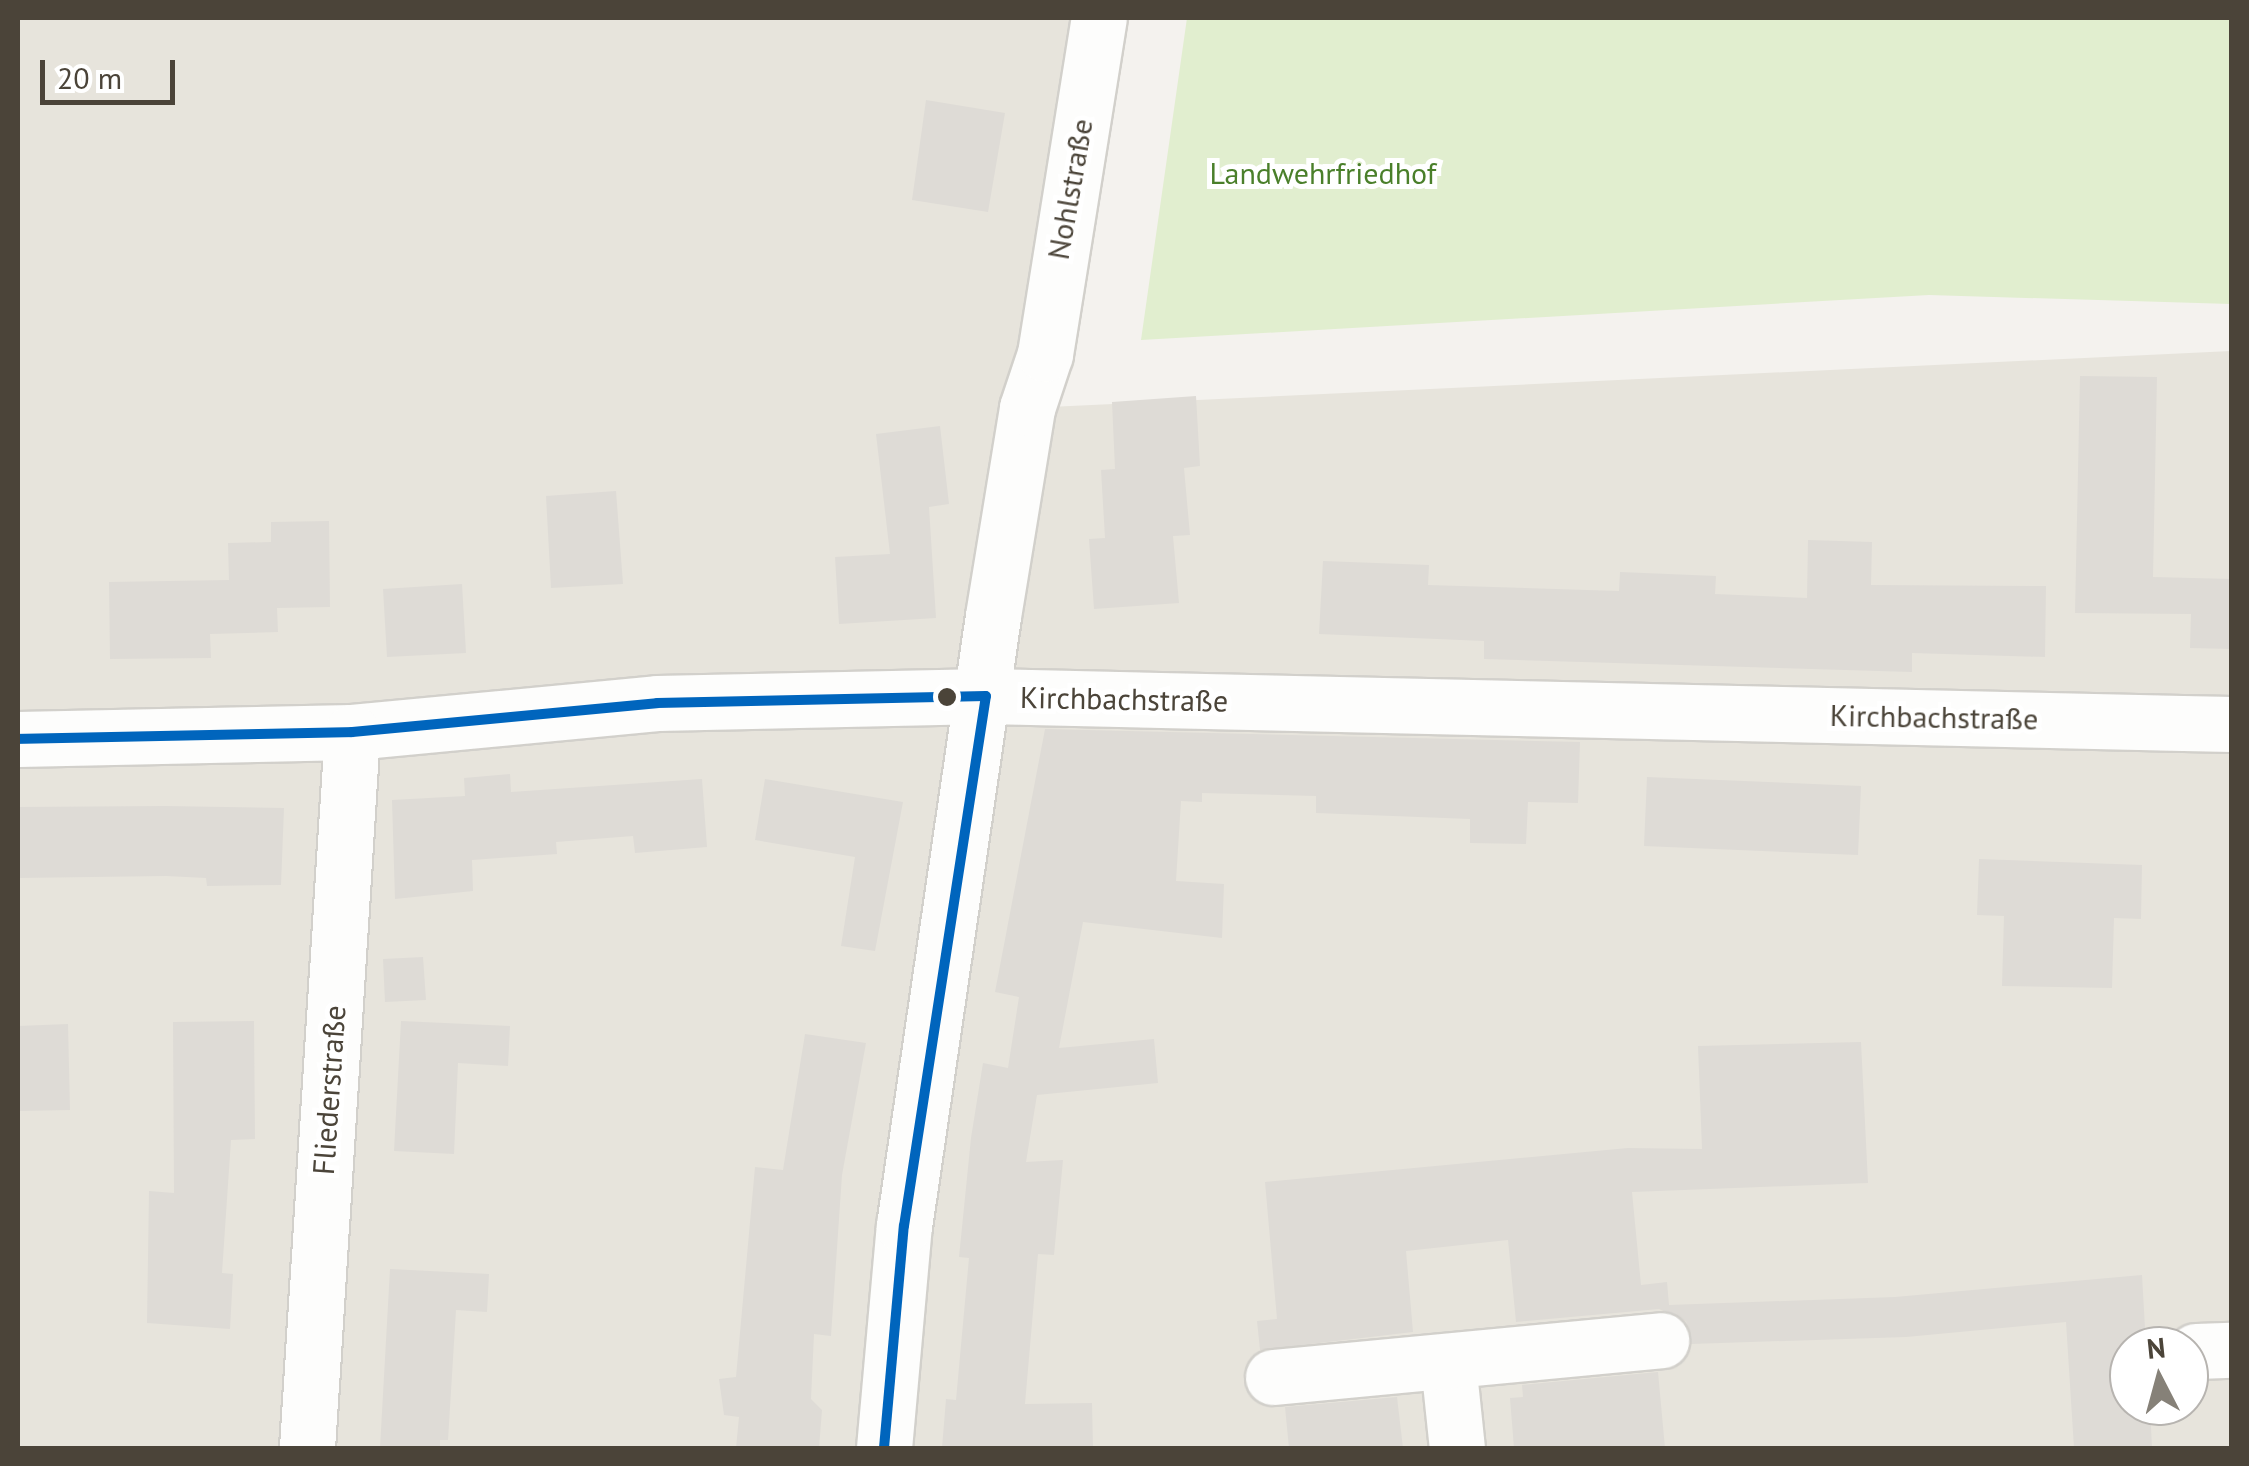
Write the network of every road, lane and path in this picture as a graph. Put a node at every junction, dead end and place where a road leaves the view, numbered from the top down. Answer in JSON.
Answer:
{"nodes":[{"id":1,"x":1099,"y":18,"type":"edge"},
{"id":2,"x":986,"y":696,"type":"junction"},
{"id":3,"x":2232,"y":724,"type":"edge"},
{"id":4,"x":352,"y":732,"type":"junction"},
{"id":5,"x":18,"y":739,"type":"edge"},
{"id":6,"x":1661,"y":1340,"type":"dead end"},
{"id":7,"x":1448,"y":1363,"type":"junction"},
{"id":8,"x":1273,"y":1377,"type":"dead end"},
{"id":9,"x":307,"y":1448,"type":"edge"},
{"id":10,"x":884,"y":1448,"type":"edge"},
{"id":11,"x":1457,"y":1448,"type":"edge"}],
"edges":[{"from":1,"to":2,"type":"street","name":"Nohlstraße"},
{"from":2,"to":3,"type":"street","name":"Kirchbachstraße"},
{"from":2,"to":4,"type":"street","name":"Kirchbachstraße"},
{"from":2,"to":10,"type":"street","name":"Nohlstraße"},
{"from":4,"to":5,"type":"street","name":"Kirchbachstraße"},
{"from":4,"to":9,"type":"street","name":"Fliederstraße"},
{"from":6,"to":7,"type":"street"},
{"from":7,"to":8,"type":"street"},
{"from":7,"to":11,"type":"street"}]}
